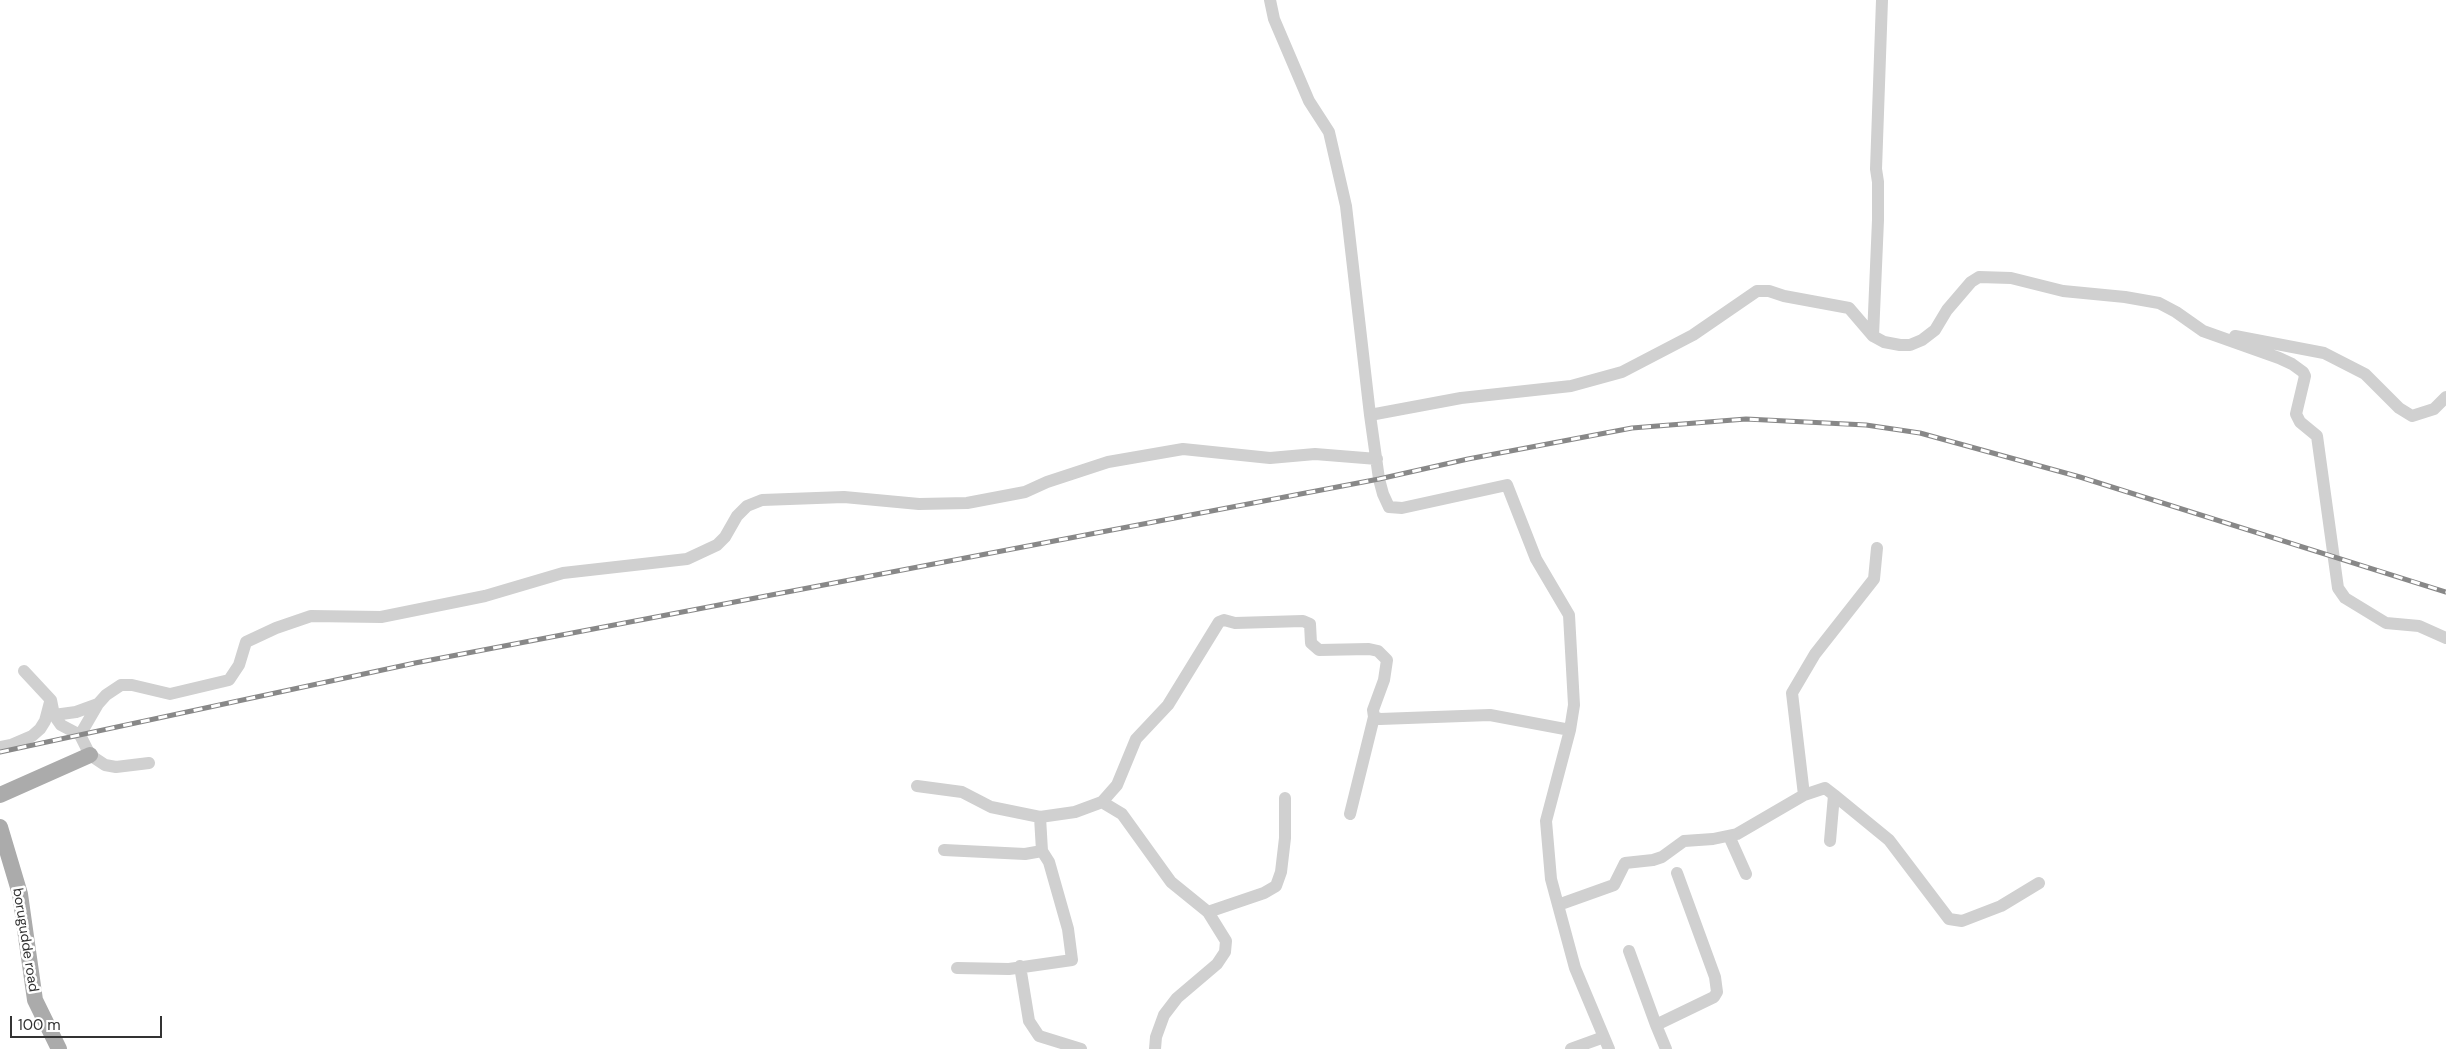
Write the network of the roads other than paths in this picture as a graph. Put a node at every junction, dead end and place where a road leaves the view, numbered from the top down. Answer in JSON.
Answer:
{"nodes":[{"id":1,"x":1270,"y":0,"type":"edge"},
{"id":2,"x":1882,"y":0,"type":"edge"},
{"id":3,"x":2208,"y":333,"type":"junction"},
{"id":4,"x":1873,"y":336,"type":"junction"},
{"id":5,"x":2446,"y":397,"type":"edge"},
{"id":6,"x":1370,"y":415,"type":"junction"},
{"id":7,"x":1377,"y":458,"type":"junction"},
{"id":8,"x":1876,"y":548,"type":"dead end"},
{"id":9,"x":2446,"y":638,"type":"edge"},
{"id":10,"x":24,"y":671,"type":"dead end"},
{"id":11,"x":51,"y":700,"type":"junction"},
{"id":12,"x":98,"y":704,"type":"junction"},
{"id":13,"x":54,"y":715,"type":"junction"},
{"id":14,"x":1374,"y":717,"type":"junction"},
{"id":15,"x":1570,"y":730,"type":"junction"},
{"id":16,"x":80,"y":735,"type":"junction"},
{"id":17,"x":0,"y":747,"type":"edge"},
{"id":18,"x":90,"y":754,"type":"junction"},
{"id":19,"x":149,"y":763,"type":"dead end"},
{"id":20,"x":918,"y":786,"type":"dead end"},
{"id":21,"x":0,"y":795,"type":"edge"},
{"id":22,"x":1804,"y":796,"type":"junction"},
{"id":23,"x":1834,"y":796,"type":"junction"},
{"id":24,"x":1285,"y":798,"type":"dead end"},
{"id":25,"x":1102,"y":802,"type":"junction"},
{"id":26,"x":1350,"y":814,"type":"dead end"},
{"id":27,"x":1040,"y":817,"type":"junction"},
{"id":28,"x":0,"y":827,"type":"edge"},
{"id":29,"x":1729,"y":836,"type":"junction"},
{"id":30,"x":1830,"y":841,"type":"dead end"},
{"id":31,"x":944,"y":850,"type":"dead end"},
{"id":32,"x":1042,"y":851,"type":"junction"},
{"id":33,"x":1677,"y":873,"type":"dead end"},
{"id":34,"x":1746,"y":874,"type":"dead end"},
{"id":35,"x":2039,"y":883,"type":"dead end"},
{"id":36,"x":1558,"y":904,"type":"junction"},
{"id":37,"x":1208,"y":912,"type":"junction"},
{"id":38,"x":1629,"y":951,"type":"dead end"},
{"id":39,"x":1020,"y":966,"type":"junction"},
{"id":40,"x":957,"y":968,"type":"dead end"},
{"id":41,"x":1656,"y":1025,"type":"junction"},
{"id":42,"x":1606,"y":1043,"type":"edge"},
{"id":43,"x":59,"y":1049,"type":"edge"},
{"id":44,"x":1081,"y":1049,"type":"edge"},
{"id":45,"x":1155,"y":1049,"type":"edge"},
{"id":46,"x":1571,"y":1049,"type":"edge"},
{"id":47,"x":1666,"y":1049,"type":"edge"}],
"edges":[{"from":1,"to":6,"type":"street"},
{"from":2,"to":4,"type":"street"},
{"from":3,"to":4,"type":"street"},
{"from":3,"to":5,"type":"street"},
{"from":3,"to":9,"type":"street"},
{"from":4,"to":6,"type":"street"},
{"from":6,"to":7,"type":"street"},
{"from":7,"to":12,"type":"street"},
{"from":7,"to":15,"type":"street"},
{"from":8,"to":22,"type":"street"},
{"from":10,"to":11,"type":"street"},
{"from":11,"to":13,"type":"street"},
{"from":11,"to":17,"type":"street"},
{"from":12,"to":13,"type":"street"},
{"from":12,"to":16,"type":"street"},
{"from":13,"to":16,"type":"street"},
{"from":14,"to":15,"type":"street"},
{"from":14,"to":25,"type":"street"},
{"from":14,"to":26,"type":"street"},
{"from":15,"to":36,"type":"street"},
{"from":16,"to":18,"type":"street"},
{"from":18,"to":19,"type":"street"},
{"from":18,"to":21,"type":"main road"},
{"from":20,"to":27,"type":"street"},
{"from":22,"to":23,"type":"street"},
{"from":22,"to":29,"type":"street"},
{"from":23,"to":30,"type":"street"},
{"from":23,"to":35,"type":"street"},
{"from":24,"to":37,"type":"street"},
{"from":25,"to":27,"type":"street"},
{"from":25,"to":37,"type":"street"},
{"from":27,"to":32,"type":"street"},
{"from":28,"to":43,"type":"main road","name":"borugudde road"},
{"from":29,"to":34,"type":"street"},
{"from":29,"to":36,"type":"street"},
{"from":31,"to":32,"type":"street"},
{"from":32,"to":39,"type":"street"},
{"from":33,"to":41,"type":"street"},
{"from":36,"to":42,"type":"street"},
{"from":37,"to":45,"type":"street"},
{"from":38,"to":41,"type":"street"},
{"from":39,"to":40,"type":"street"},
{"from":39,"to":44,"type":"street"},
{"from":41,"to":47,"type":"street"},
{"from":42,"to":46,"type":"street"}]}
